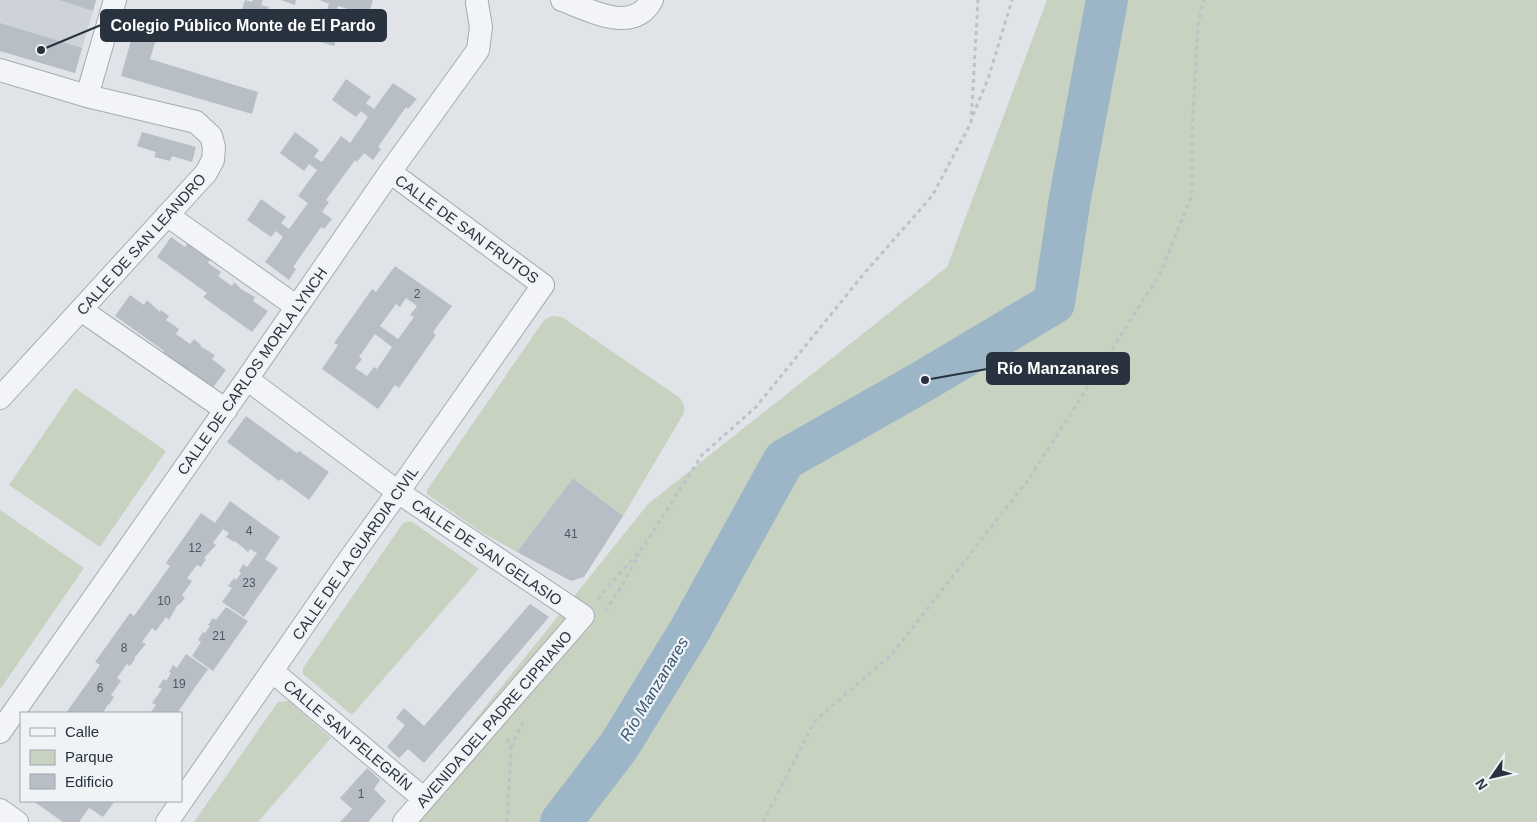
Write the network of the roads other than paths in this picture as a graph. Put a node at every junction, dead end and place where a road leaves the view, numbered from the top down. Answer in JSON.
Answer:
{"nodes":[{"id":1,"x":115,"y":0,"type":"edge"},
{"id":2,"x":562,"y":0,"type":"edge"},
{"id":3,"x":478,"y":1,"type":"edge"},
{"id":4,"x":648,"y":6,"type":"edge"},
{"id":5,"x":0,"y":70,"type":"edge"},
{"id":6,"x":86,"y":96,"type":"junction"},
{"id":7,"x":390,"y":172,"type":"junction"},
{"id":8,"x":167,"y":215,"type":"junction"},
{"id":9,"x":544,"y":285,"type":"joint"},
{"id":10,"x":297,"y":307,"type":"junction"},
{"id":11,"x":81,"y":310,"type":"junction"},
{"id":12,"x":248,"y":379,"type":"junction"},
{"id":13,"x":0,"y":398,"type":"edge"},
{"id":14,"x":226,"y":410,"type":"junction"},
{"id":15,"x":398,"y":492,"type":"junction"},
{"id":16,"x":583,"y":616,"type":"joint"},
{"id":17,"x":272,"y":671,"type":"junction"},
{"id":18,"x":0,"y":732,"type":"edge"},
{"id":19,"x":424,"y":799,"type":"junction"},
{"id":20,"x":182,"y":800,"type":"edge"},
{"id":21,"x":181,"y":802,"type":"edge"},
{"id":22,"x":0,"y":810,"type":"edge"},
{"id":23,"x":17,"y":822,"type":"edge"},
{"id":24,"x":167,"y":822,"type":"edge"},
{"id":25,"x":404,"y":822,"type":"edge"}],
"edges":[{"from":1,"to":6,"type":"street"},
{"from":2,"to":4,"type":"street"},
{"from":3,"to":7,"type":"street","name":"CALLE DE CARLOS MORLA LYNCH"},
{"from":5,"to":6,"type":"street","name":"CALLE DE SAN LEANDRO"},
{"from":6,"to":8,"type":"street","name":"CALLE DE SAN LEANDRO"},
{"from":7,"to":9,"type":"street","name":"CALLE DE SAN FRUTOS"},
{"from":7,"to":10,"type":"street","name":"CALLE DE CARLOS MORLA LYNCH"},
{"from":8,"to":10,"type":"street"},
{"from":8,"to":11,"type":"street","name":"CALLE DE SAN LEANDRO"},
{"from":9,"to":15,"type":"street","name":"CALLE DE LA GUARDIA CIVIL"},
{"from":10,"to":12,"type":"street","name":"CALLE DE CARLOS MORLA LYNCH"},
{"from":11,"to":13,"type":"street","name":"CALLE DE SAN LEANDRO"},
{"from":11,"to":14,"type":"street"},
{"from":12,"to":14,"type":"street","name":"CALLE DE CARLOS MORLA LYNCH"},
{"from":12,"to":15,"type":"street","name":"CALLE DE SAN GELASIO"},
{"from":14,"to":18,"type":"street","name":"CALLE DE CARLOS MORLA LYNCH"},
{"from":15,"to":16,"type":"street","name":"CALLE DE SAN GELASIO"},
{"from":15,"to":17,"type":"street","name":"CALLE DE LA GUARDIA CIVIL"},
{"from":16,"to":19,"type":"street","name":"AVENIDA DEL PADRE CIPRIANO"},
{"from":17,"to":19,"type":"street","name":"CALLE SAN PELEGRÍN"},
{"from":17,"to":20,"type":"street","name":"CALLE DE LA GUARDIA CIVIL"},
{"from":19,"to":25,"type":"street","name":"AVENIDA DEL PADRE CIPRIANO"},
{"from":21,"to":24,"type":"street","name":"CALLE DE LA GUARDIA CIVIL"},
{"from":22,"to":23,"type":"street"}]}
